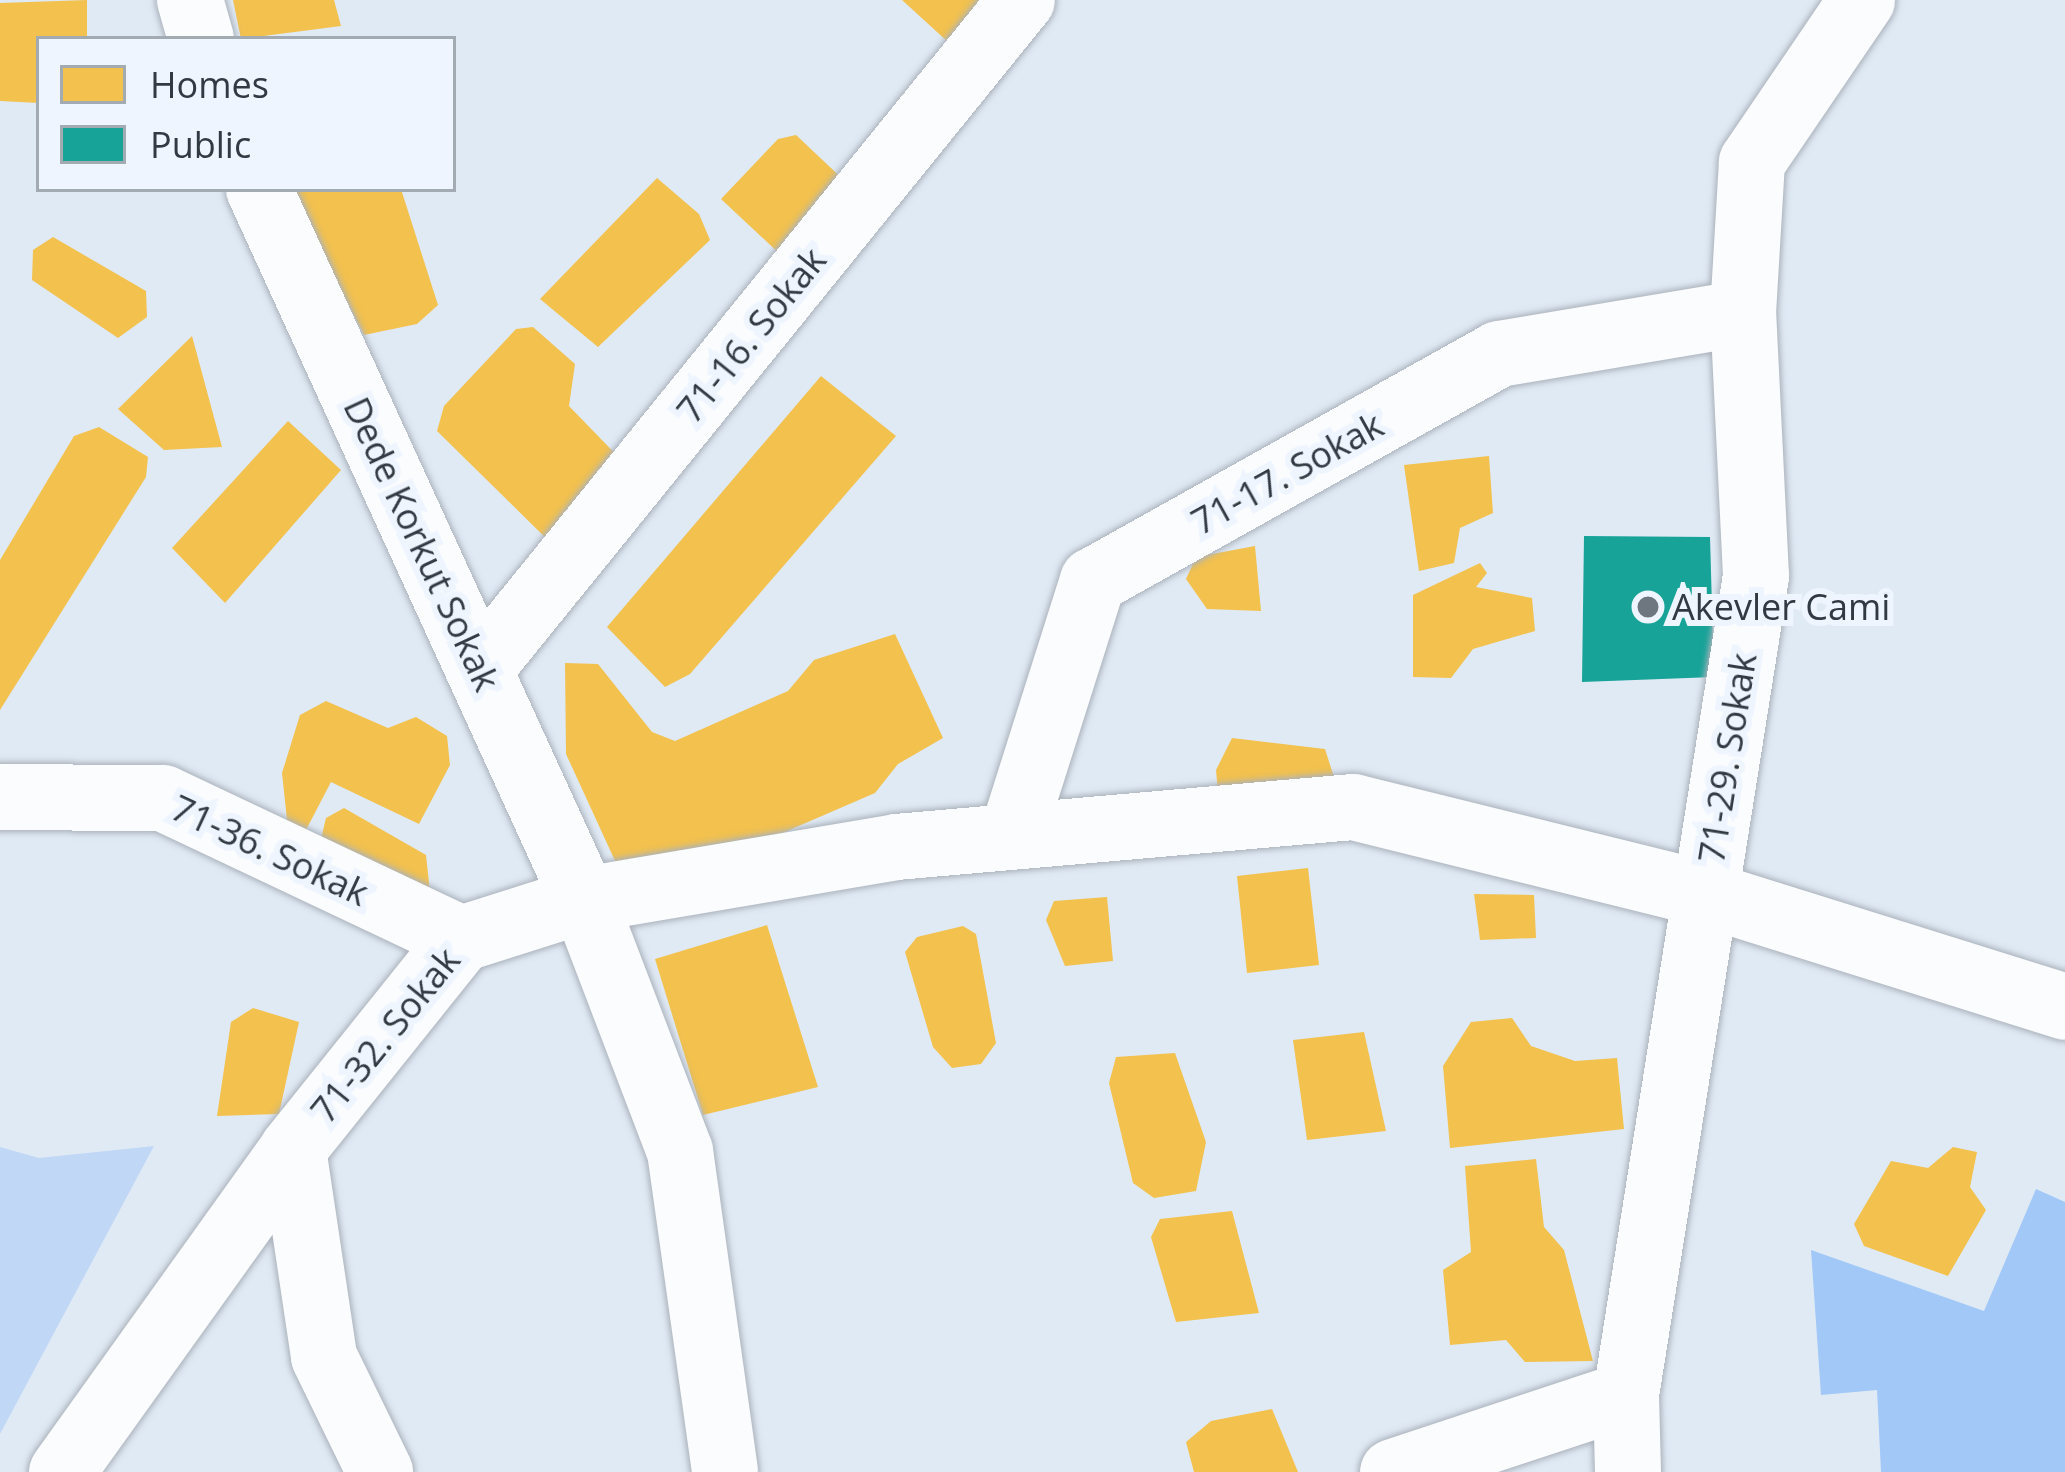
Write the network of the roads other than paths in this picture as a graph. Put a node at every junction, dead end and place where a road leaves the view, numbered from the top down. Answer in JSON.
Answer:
{"nodes":[{"id":1,"x":190,"y":0,"type":"edge"},
{"id":2,"x":1022,"y":0,"type":"edge"},
{"id":3,"x":1862,"y":0,"type":"edge"},
{"id":4,"x":200,"y":36,"type":"edge"},
{"id":5,"x":260,"y":192,"type":"edge"},
{"id":6,"x":1743,"y":313,"type":"junction"},
{"id":7,"x":480,"y":669,"type":"junction"},
{"id":8,"x":0,"y":797,"type":"edge"},
{"id":9,"x":1012,"y":836,"type":"junction"},
{"id":10,"x":1705,"y":894,"type":"junction"},
{"id":11,"x":584,"y":901,"type":"junction"},
{"id":12,"x":460,"y":940,"type":"junction"},
{"id":13,"x":2065,"y":1006,"type":"edge"},
{"id":14,"x":293,"y":1149,"type":"junction"},
{"id":15,"x":1626,"y":1396,"type":"junction"},
{"id":16,"x":62,"y":1472,"type":"edge"},
{"id":17,"x":380,"y":1472,"type":"edge"},
{"id":18,"x":725,"y":1472,"type":"edge"},
{"id":19,"x":1393,"y":1472,"type":"edge"},
{"id":20,"x":1628,"y":1472,"type":"edge"}],
"edges":[{"from":1,"to":4,"type":"street"},
{"from":2,"to":7,"type":"street","name":"71-16. Sokak"},
{"from":3,"to":6,"type":"street","name":"71-29. Sokak"},
{"from":5,"to":7,"type":"street","name":"Dede Korkut Sokak"},
{"from":6,"to":9,"type":"street","name":"71-17. Sokak"},
{"from":6,"to":10,"type":"street","name":"71-29. Sokak"},
{"from":7,"to":11,"type":"street","name":"Dede Korkut Sokak"},
{"from":8,"to":12,"type":"street","name":"71-36. Sokak"},
{"from":9,"to":10,"type":"street","name":"71-32. Sokak"},
{"from":9,"to":11,"type":"street","name":"71-32. Sokak"},
{"from":10,"to":13,"type":"street","name":"71-32. Sokak"},
{"from":10,"to":15,"type":"street","name":"71-29. Sokak"},
{"from":11,"to":12,"type":"street","name":"71-32. Sokak"},
{"from":11,"to":18,"type":"street"},
{"from":12,"to":14,"type":"street","name":"71-32. Sokak"},
{"from":14,"to":16,"type":"street"},
{"from":14,"to":17,"type":"street","name":"71-32. Sokak"},
{"from":15,"to":19,"type":"street"},
{"from":15,"to":20,"type":"street","name":"71-29. Sokak"}]}
